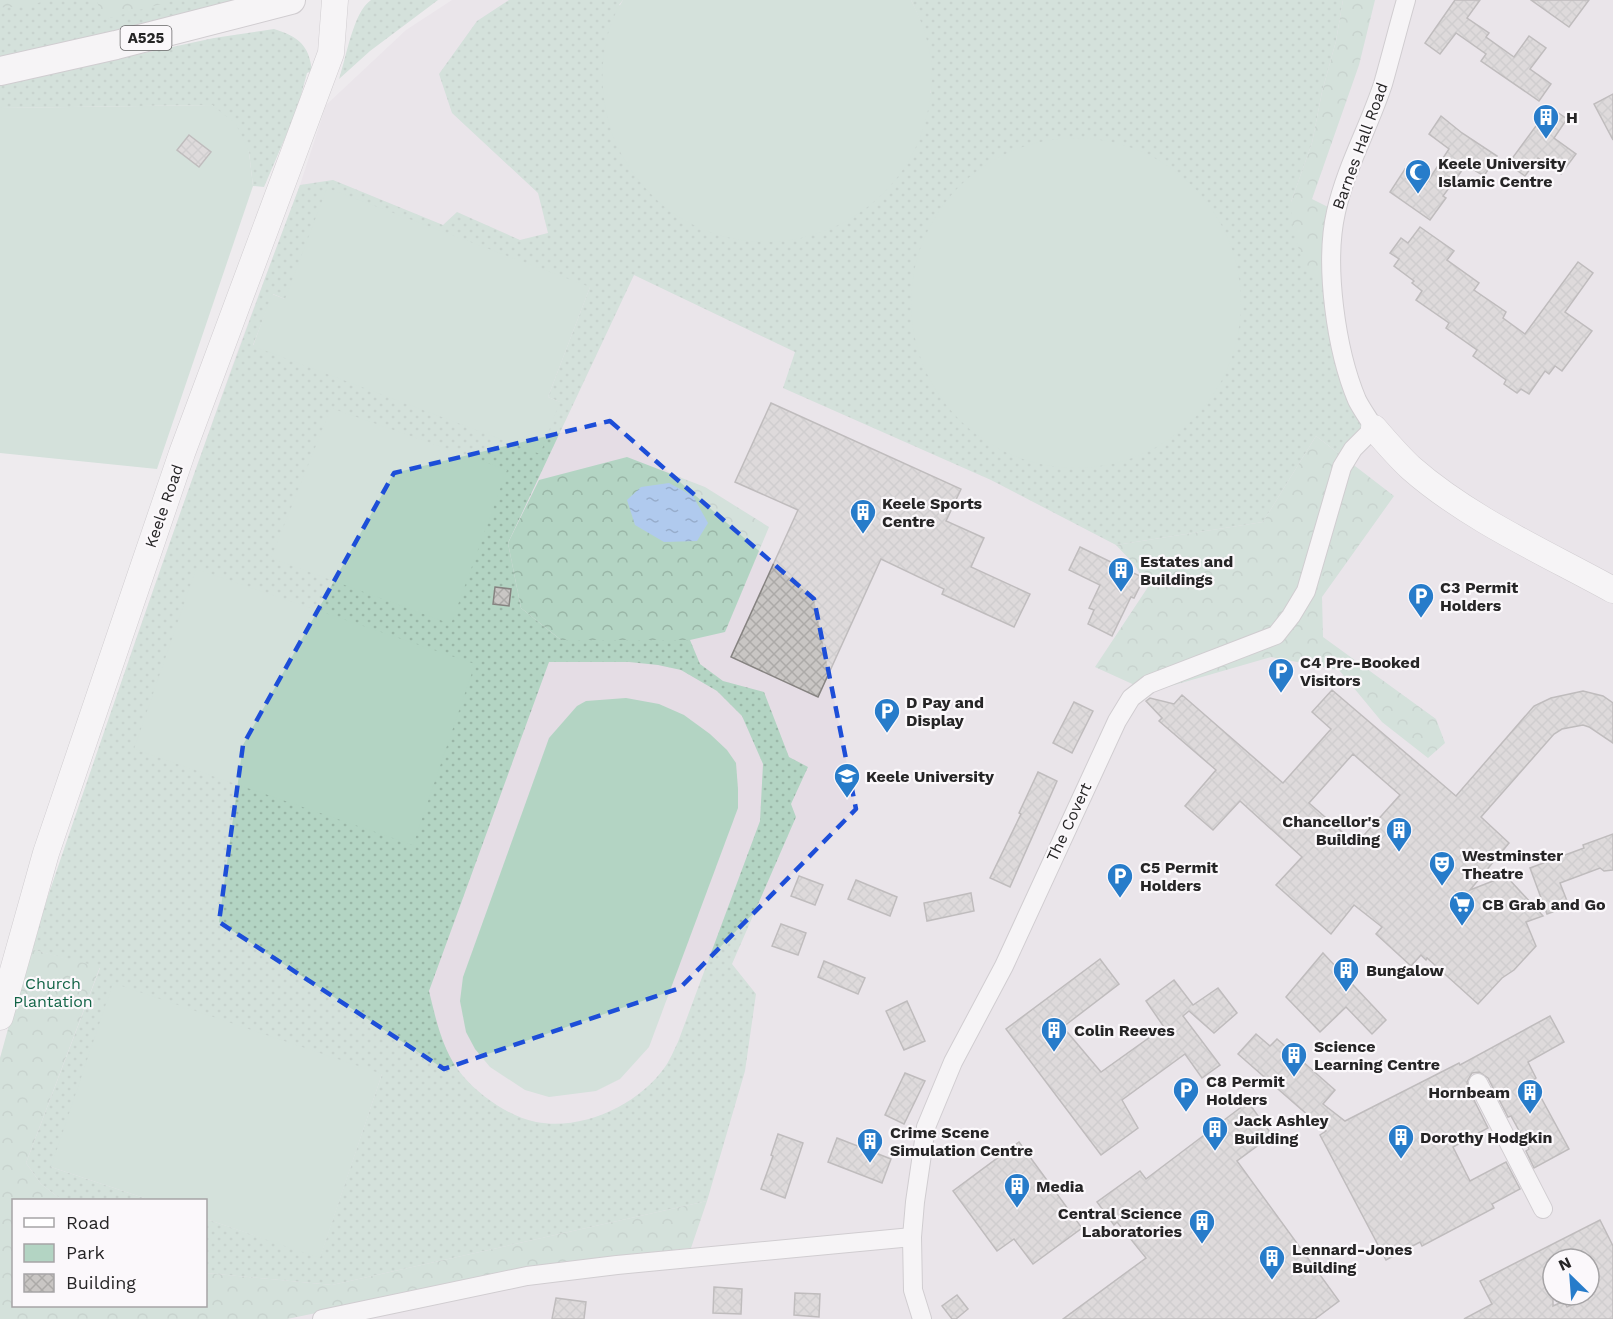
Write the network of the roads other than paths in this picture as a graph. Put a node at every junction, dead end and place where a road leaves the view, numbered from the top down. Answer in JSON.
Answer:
{"nodes":[{"id":1,"x":291,"y":0,"type":"edge"},
{"id":2,"x":334,"y":0,"type":"edge"},
{"id":3,"x":1406,"y":0,"type":"edge"},
{"id":4,"x":0,"y":71,"type":"edge"},
{"id":5,"x":1374,"y":428,"type":"junction"},
{"id":6,"x":1613,"y":590,"type":"edge"},
{"id":7,"x":0,"y":1017,"type":"edge"},
{"id":8,"x":1478,"y":1083,"type":"dead end"},
{"id":9,"x":1543,"y":1209,"type":"dead end"},
{"id":10,"x":912,"y":1237,"type":"junction"},
{"id":11,"x":322,"y":1319,"type":"edge"},
{"id":12,"x":922,"y":1319,"type":"edge"}],
"edges":[{"from":1,"to":4,"type":"main road","number":"A525"},
{"from":2,"to":7,"type":"street","name":"Keele Road"},
{"from":3,"to":5,"type":"street","name":"Barnes Hall Road"},
{"from":5,"to":6,"type":"street","name":"Barnes Hall Road"},
{"from":5,"to":10,"type":"street","name":"The Covert"},
{"from":8,"to":9,"type":"street"},
{"from":10,"to":11,"type":"street"},
{"from":10,"to":12,"type":"street","name":"The Covert"}]}
